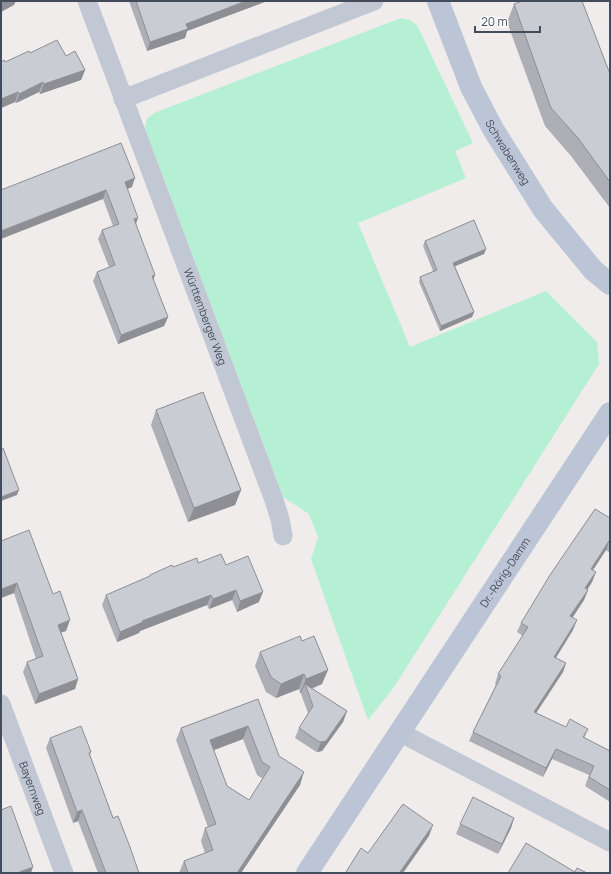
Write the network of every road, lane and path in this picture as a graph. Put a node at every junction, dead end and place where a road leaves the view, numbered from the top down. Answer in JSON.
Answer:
{"nodes":[{"id":1,"x":87,"y":1,"type":"edge"},
{"id":2,"x":374,"y":1,"type":"edge"},
{"id":3,"x":438,"y":1,"type":"edge"},
{"id":4,"x":123,"y":99,"type":"junction"},
{"id":5,"x":610,"y":284,"type":"edge"},
{"id":6,"x":610,"y":413,"type":"edge"},
{"id":7,"x":283,"y":536,"type":"dead end"},
{"id":8,"x":1,"y":704,"type":"edge"},
{"id":9,"x":399,"y":732,"type":"junction"},
{"id":10,"x":610,"y":842,"type":"edge"},
{"id":11,"x":64,"y":873,"type":"edge"},
{"id":12,"x":307,"y":873,"type":"edge"}],
"edges":[{"from":1,"to":4,"type":"street","name":"Württemberger Weg"},
{"from":2,"to":4,"type":"street"},
{"from":3,"to":5,"type":"street","name":"Schwabenweg"},
{"from":4,"to":7,"type":"street","name":"Württemberger Weg"},
{"from":6,"to":9,"type":"street","name":"Dr.-Rörig-Damm"},
{"from":8,"to":11,"type":"street","name":"Bayernweg"},
{"from":9,"to":10,"type":"street"},
{"from":9,"to":12,"type":"street","name":"Dr.-Rörig-Damm"}]}
